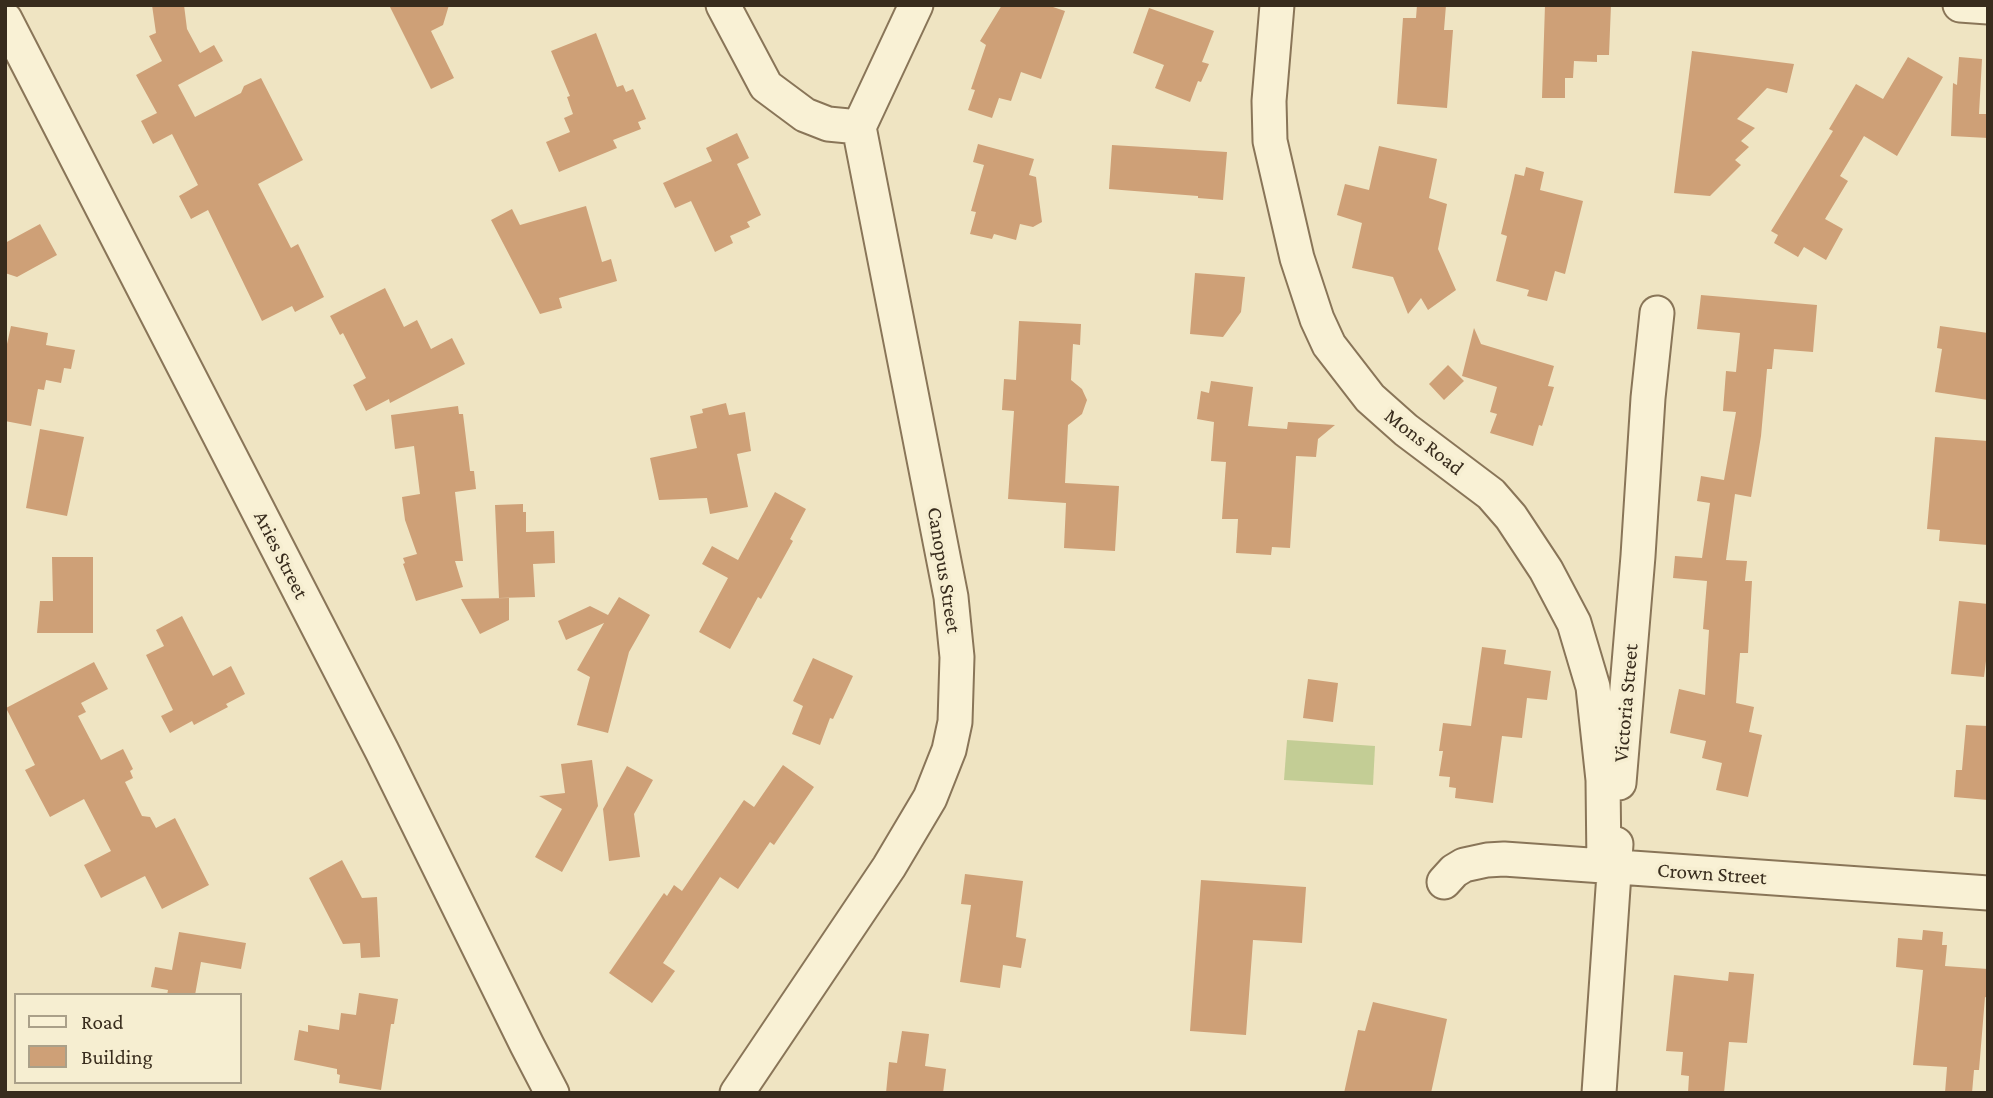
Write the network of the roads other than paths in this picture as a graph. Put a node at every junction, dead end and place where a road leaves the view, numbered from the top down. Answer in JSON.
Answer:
{"nodes":[{"id":1,"x":723,"y":5,"type":"edge"},
{"id":2,"x":916,"y":5,"type":"edge"},
{"id":3,"x":1277,"y":5,"type":"edge"},
{"id":4,"x":1960,"y":5,"type":"edge"},
{"id":5,"x":1988,"y":7,"type":"edge"},
{"id":6,"x":5,"y":19,"type":"edge"},
{"id":7,"x":859,"y":127,"type":"junction"},
{"id":8,"x":1657,"y":313,"type":"dead end"},
{"id":9,"x":1610,"y":867,"type":"junction"},
{"id":10,"x":1444,"y":882,"type":"dead end"},
{"id":11,"x":1988,"y":893,"type":"edge"},
{"id":12,"x":552,"y":1093,"type":"edge"},
{"id":13,"x":737,"y":1093,"type":"edge"},
{"id":14,"x":1599,"y":1093,"type":"edge"}],
"edges":[{"from":1,"to":7,"type":"street"},
{"from":2,"to":7,"type":"street"},
{"from":3,"to":9,"type":"street","name":"Mons Road"},
{"from":4,"to":5,"type":"street"},
{"from":6,"to":12,"type":"street","name":"Aries Street"},
{"from":7,"to":13,"type":"street","name":"Canopus Street"},
{"from":8,"to":9,"type":"street","name":"Victoria Street"},
{"from":9,"to":10,"type":"street","name":"Crown Street"},
{"from":9,"to":11,"type":"street","name":"Crown Street"},
{"from":9,"to":14,"type":"street","name":"Victoria Street"}]}
